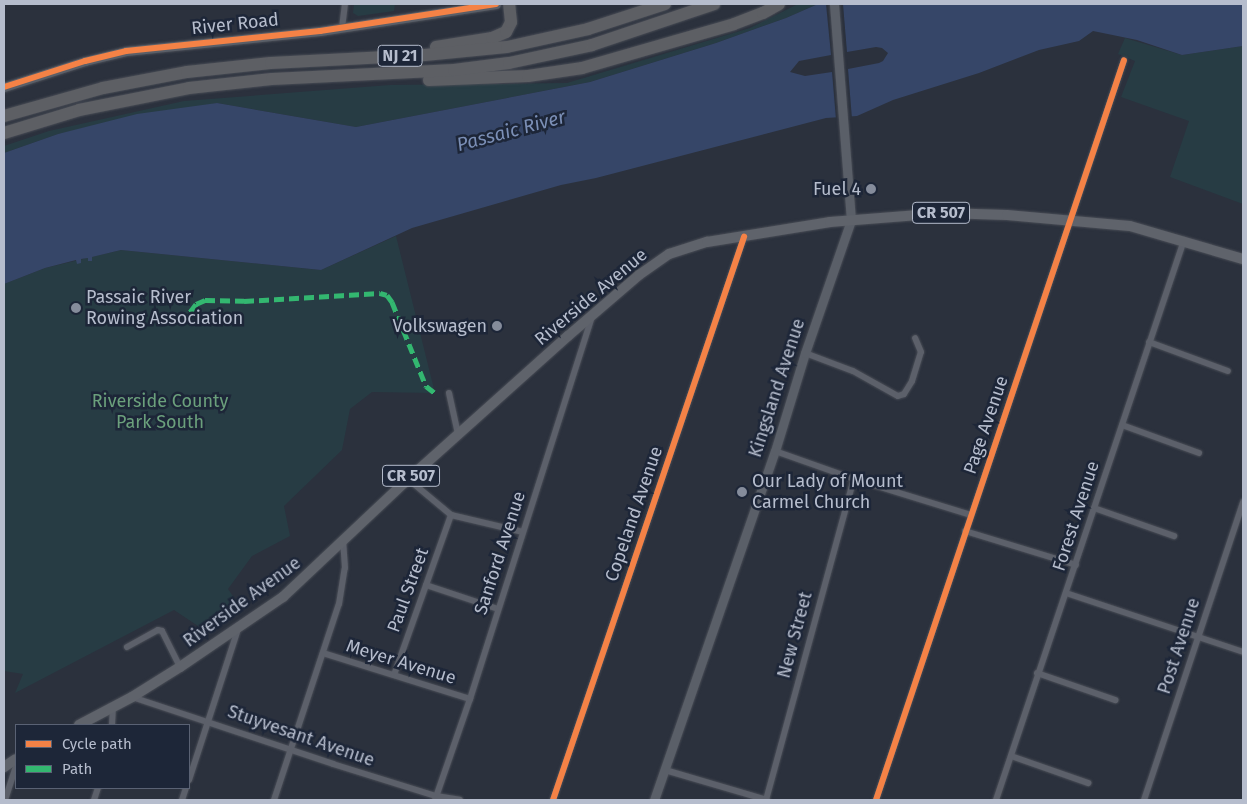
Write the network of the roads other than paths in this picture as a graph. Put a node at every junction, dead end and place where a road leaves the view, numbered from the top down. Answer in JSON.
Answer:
{"nodes":[{"id":1,"x":345,"y":4,"type":"edge"},
{"id":2,"x":496,"y":4,"type":"edge"},
{"id":3,"x":508,"y":4,"type":"edge"},
{"id":4,"x":665,"y":4,"type":"edge"},
{"id":5,"x":714,"y":4,"type":"edge"},
{"id":6,"x":779,"y":4,"type":"edge"},
{"id":7,"x":834,"y":4,"type":"edge"},
{"id":8,"x":342,"y":28,"type":"junction"},
{"id":9,"x":1124,"y":60,"type":"dead end"},
{"id":10,"x":299,"y":61,"type":"junction"},
{"id":11,"x":393,"y":73,"type":"junction"},
{"id":12,"x":4,"y":87,"type":"edge"},
{"id":13,"x":4,"y":116,"type":"edge"},
{"id":14,"x":4,"y":134,"type":"edge"},
{"id":15,"x":851,"y":220,"type":"junction"},
{"id":16,"x":1071,"y":220,"type":"junction"},
{"id":17,"x":744,"y":236,"type":"junction"},
{"id":18,"x":1184,"y":240,"type":"junction"},
{"id":19,"x":1243,"y":259,"type":"edge"},
{"id":20,"x":592,"y":315,"type":"junction"},
{"id":21,"x":915,"y":338,"type":"dead end"},
{"id":22,"x":1149,"y":342,"type":"junction"},
{"id":23,"x":805,"y":353,"type":"junction"},
{"id":24,"x":1228,"y":371,"type":"dead end"},
{"id":25,"x":449,"y":393,"type":"dead end"},
{"id":26,"x":1122,"y":425,"type":"junction"},
{"id":27,"x":458,"y":434,"type":"junction"},
{"id":28,"x":775,"y":451,"type":"junction"},
{"id":29,"x":1199,"y":453,"type":"dead end"},
{"id":30,"x":408,"y":479,"type":"junction"},
{"id":31,"x":854,"y":479,"type":"junction"},
{"id":32,"x":1243,"y":502,"type":"edge"},
{"id":33,"x":1094,"y":508,"type":"junction"},
{"id":34,"x":451,"y":514,"type":"junction"},
{"id":35,"x":971,"y":515,"type":"junction"},
{"id":36,"x":966,"y":531,"type":"junction"},
{"id":37,"x":523,"y":532,"type":"junction"},
{"id":38,"x":1174,"y":536,"type":"dead end"},
{"id":39,"x":343,"y":539,"type":"junction"},
{"id":40,"x":1076,"y":565,"type":"junction"},
{"id":41,"x":426,"y":585,"type":"junction"},
{"id":42,"x":1066,"y":593,"type":"junction"},
{"id":43,"x":498,"y":609,"type":"junction"},
{"id":44,"x":238,"y":629,"type":"junction"},
{"id":45,"x":1198,"y":636,"type":"junction"},
{"id":46,"x":127,"y":646,"type":"dead end"},
{"id":47,"x":1243,"y":652,"type":"edge"},
{"id":48,"x":323,"y":653,"type":"junction"},
{"id":49,"x":180,"y":668,"type":"junction"},
{"id":50,"x":1037,"y":673,"type":"junction"},
{"id":51,"x":394,"y":675,"type":"junction"},
{"id":52,"x":132,"y":697,"type":"junction"},
{"id":53,"x":470,"y":699,"type":"junction"},
{"id":54,"x":1115,"y":700,"type":"dead end"},
{"id":55,"x":113,"y":707,"type":"junction"},
{"id":56,"x":208,"y":720,"type":"junction"},
{"id":57,"x":81,"y":724,"type":"edge"},
{"id":58,"x":112,"y":724,"type":"edge"},
{"id":59,"x":291,"y":748,"type":"junction"},
{"id":60,"x":1011,"y":756,"type":"junction"},
{"id":61,"x":15,"y":760,"type":"edge"},
{"id":62,"x":4,"y":766,"type":"edge"},
{"id":63,"x":15,"y":769,"type":"edge"},
{"id":64,"x":665,"y":770,"type":"junction"},
{"id":65,"x":190,"y":777,"type":"edge"},
{"id":66,"x":1088,"y":783,"type":"dead end"},
{"id":67,"x":436,"y":798,"type":"edge"},
{"id":68,"x":5,"y":800,"type":"edge"},
{"id":69,"x":274,"y":800,"type":"edge"},
{"id":70,"x":460,"y":800,"type":"edge"},
{"id":71,"x":553,"y":800,"type":"edge"},
{"id":72,"x":654,"y":800,"type":"edge"},
{"id":73,"x":767,"y":800,"type":"edge"},
{"id":74,"x":876,"y":800,"type":"edge"},
{"id":75,"x":996,"y":800,"type":"edge"},
{"id":76,"x":1144,"y":800,"type":"edge"}],
"edges":[{"from":1,"to":8,"type":"street"},
{"from":2,"to":8,"type":"main road","name":"River Road"},
{"from":3,"to":10,"type":"highway"},
{"from":4,"to":10,"type":"highway","number":"NJ 21"},
{"from":5,"to":11,"type":"highway","number":"NJ 21"},
{"from":6,"to":11,"type":"highway"},
{"from":7,"to":15,"type":"main road","name":"Kingsland Avenue"},
{"from":8,"to":12,"type":"main road","name":"River Road"},
{"from":9,"to":16,"type":"street","name":"Page Avenue"},
{"from":10,"to":13,"type":"highway","number":"NJ 21"},
{"from":11,"to":14,"type":"highway","number":"NJ 21"},
{"from":15,"to":16,"type":"main road","name":"Riverside Avenue","number":"CR 507"},
{"from":15,"to":17,"type":"main road","name":"Riverside Avenue","number":"CR 507"},
{"from":15,"to":23,"type":"main road","name":"Kingsland Avenue"},
{"from":16,"to":18,"type":"main road","name":"Riverside Avenue","number":"CR 507"},
{"from":16,"to":35,"type":"street","name":"Page Avenue"},
{"from":17,"to":20,"type":"main road","name":"Riverside Avenue","number":"CR 507"},
{"from":17,"to":71,"type":"street","name":"Copeland Avenue"},
{"from":18,"to":19,"type":"main road","name":"Riverside Avenue","number":"CR 507"},
{"from":18,"to":22,"type":"street","name":"Forest Avenue"},
{"from":20,"to":27,"type":"main road","name":"Riverside Avenue","number":"CR 507"},
{"from":20,"to":37,"type":"street","name":"Sanford Avenue"},
{"from":21,"to":23,"type":"street"},
{"from":22,"to":24,"type":"street"},
{"from":22,"to":26,"type":"street","name":"Forest Avenue"},
{"from":23,"to":28,"type":"main road","name":"Kingsland Avenue"},
{"from":25,"to":27,"type":"street"},
{"from":26,"to":29,"type":"street"},
{"from":26,"to":33,"type":"street","name":"Forest Avenue"},
{"from":27,"to":30,"type":"main road","name":"Riverside Avenue","number":"CR 507"},
{"from":28,"to":31,"type":"street"},
{"from":28,"to":64,"type":"main road","name":"Kingsland Avenue"},
{"from":30,"to":34,"type":"street"},
{"from":30,"to":39,"type":"main road","name":"Riverside Avenue","number":"CR 507"},
{"from":31,"to":35,"type":"street"},
{"from":31,"to":73,"type":"street","name":"New Street"},
{"from":32,"to":45,"type":"street","name":"Post Avenue"},
{"from":33,"to":38,"type":"street"},
{"from":33,"to":40,"type":"street","name":"Forest Avenue"},
{"from":34,"to":37,"type":"street"},
{"from":34,"to":41,"type":"street","name":"Paul Street"},
{"from":35,"to":36,"type":"street","name":"Page Avenue"},
{"from":36,"to":40,"type":"street"},
{"from":36,"to":74,"type":"street","name":"Page Avenue"},
{"from":37,"to":43,"type":"street","name":"Sanford Avenue"},
{"from":39,"to":44,"type":"main road","name":"Riverside Avenue","number":"CR 507"},
{"from":39,"to":48,"type":"street"},
{"from":40,"to":42,"type":"street","name":"Forest Avenue"},
{"from":41,"to":43,"type":"street"},
{"from":41,"to":51,"type":"street","name":"Paul Street"},
{"from":42,"to":45,"type":"street"},
{"from":42,"to":50,"type":"street","name":"Forest Avenue"},
{"from":43,"to":53,"type":"street","name":"Sanford Avenue"},
{"from":44,"to":49,"type":"main road","name":"Riverside Avenue","number":"CR 507"},
{"from":44,"to":56,"type":"street"},
{"from":45,"to":47,"type":"street"},
{"from":45,"to":76,"type":"street","name":"Post Avenue"},
{"from":46,"to":49,"type":"street"},
{"from":48,"to":51,"type":"street","name":"Meyer Avenue"},
{"from":48,"to":59,"type":"street"},
{"from":49,"to":52,"type":"main road","name":"Riverside Avenue","number":"CR 507"},
{"from":50,"to":54,"type":"street"},
{"from":50,"to":60,"type":"street","name":"Forest Avenue"},
{"from":51,"to":53,"type":"street","name":"Meyer Avenue"},
{"from":52,"to":55,"type":"main road","name":"Riverside Avenue","number":"CR 507"},
{"from":52,"to":56,"type":"street","name":"Stuyvesant Avenue"},
{"from":53,"to":67,"type":"street","name":"Sanford Avenue"},
{"from":55,"to":57,"type":"main road","name":"Riverside Avenue","number":"CR 507"},
{"from":55,"to":58,"type":"street"},
{"from":56,"to":59,"type":"street","name":"Stuyvesant Avenue"},
{"from":56,"to":65,"type":"street"},
{"from":59,"to":67,"type":"street","name":"Stuyvesant Avenue"},
{"from":59,"to":69,"type":"street"},
{"from":60,"to":66,"type":"street"},
{"from":60,"to":75,"type":"street","name":"Forest Avenue"},
{"from":61,"to":62,"type":"main road"},
{"from":63,"to":68,"type":"street"},
{"from":64,"to":72,"type":"main road","name":"Kingsland Avenue"},
{"from":64,"to":73,"type":"street"},
{"from":67,"to":70,"type":"street","name":"Stuyvesant Avenue"}]}
